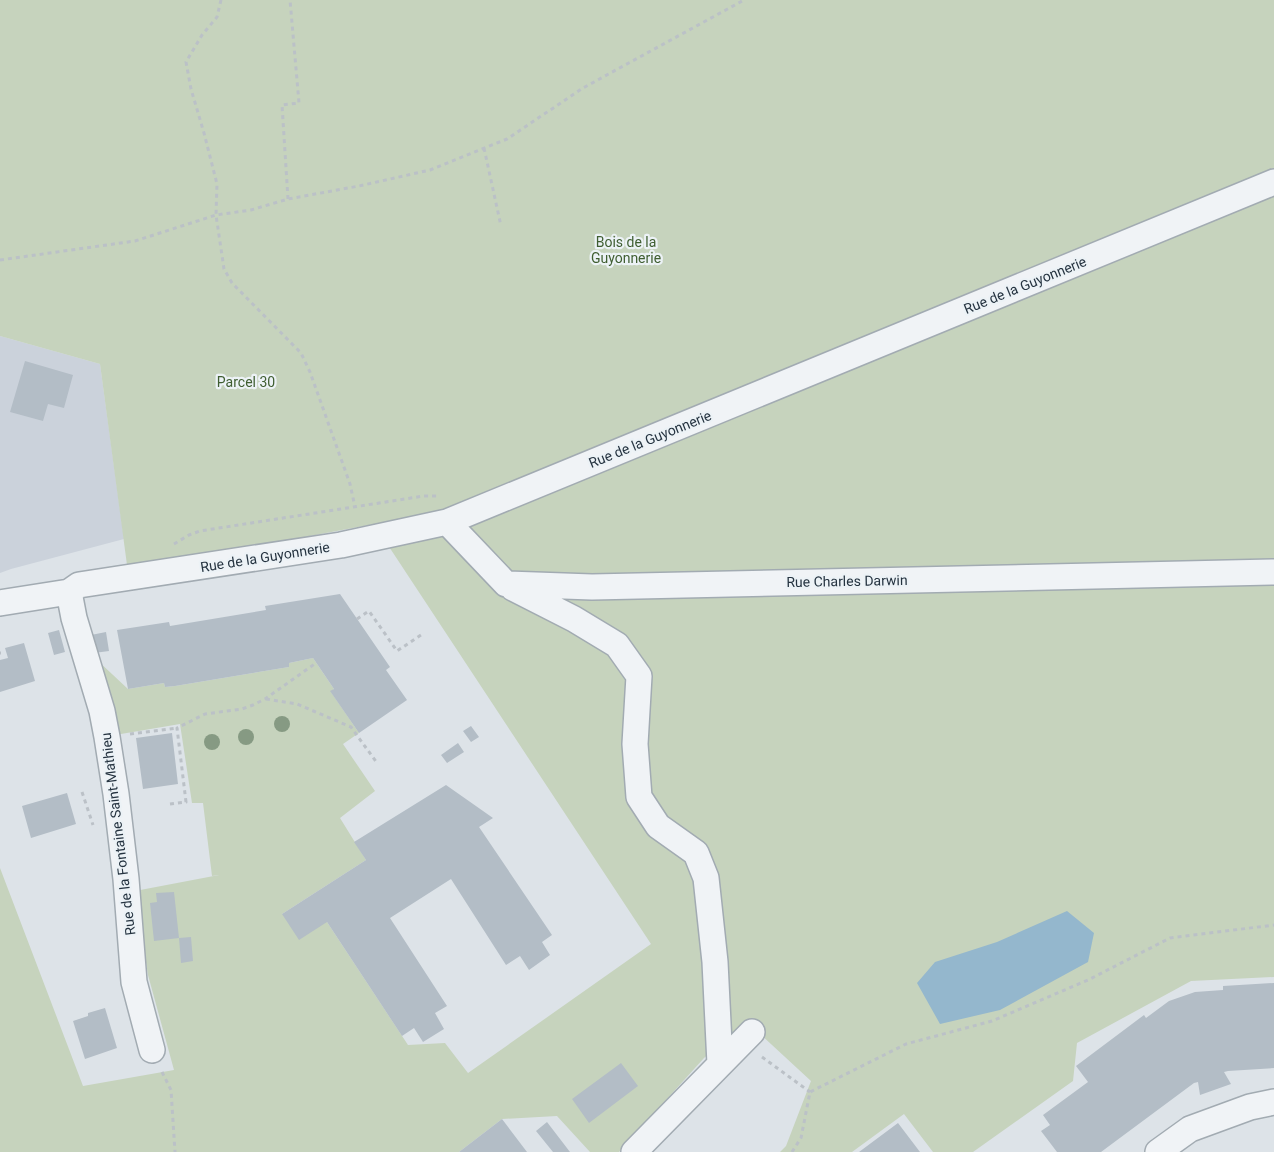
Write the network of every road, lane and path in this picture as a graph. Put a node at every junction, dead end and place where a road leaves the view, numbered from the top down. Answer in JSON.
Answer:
{"nodes":[{"id":1,"x":221,"y":0,"type":"edge"},
{"id":2,"x":290,"y":0,"type":"edge"},
{"id":3,"x":744,"y":0,"type":"edge"},
{"id":4,"x":484,"y":148,"type":"junction"},
{"id":5,"x":1274,"y":182,"type":"edge"},
{"id":6,"x":288,"y":199,"type":"junction"},
{"id":7,"x":216,"y":216,"type":"junction"},
{"id":8,"x":501,"y":226,"type":"dead end"},
{"id":9,"x":0,"y":260,"type":"edge"},
{"id":10,"x":447,"y":522,"type":"junction"},
{"id":11,"x":170,"y":546,"type":"dead end"},
{"id":12,"x":1274,"y":572,"type":"edge"},
{"id":13,"x":506,"y":584,"type":"junction"},
{"id":14,"x":69,"y":592,"type":"junction"},
{"id":15,"x":0,"y":603,"type":"edge"},
{"id":16,"x":357,"y":619,"type":"dead end"},
{"id":17,"x":424,"y":633,"type":"dead end"},
{"id":18,"x":316,"y":663,"type":"dead end"},
{"id":19,"x":265,"y":699,"type":"junction"},
{"id":20,"x":176,"y":728,"type":"junction"},
{"id":21,"x":125,"y":730,"type":"dead end"},
{"id":22,"x":377,"y":764,"type":"dead end"},
{"id":23,"x":170,"y":804,"type":"dead end"},
{"id":24,"x":1274,"y":925,"type":"edge"},
{"id":25,"x":747,"y":1037,"type":"joint"},
{"id":26,"x":152,"y":1050,"type":"joint"},
{"id":27,"x":720,"y":1064,"type":"junction"},
{"id":28,"x":810,"y":1092,"type":"junction"},
{"id":29,"x":1274,"y":1102,"type":"edge"},
{"id":30,"x":175,"y":1152,"type":"edge"},
{"id":31,"x":634,"y":1152,"type":"edge"},
{"id":32,"x":792,"y":1152,"type":"edge"},
{"id":33,"x":1158,"y":1152,"type":"edge"}],
"edges":[{"from":1,"to":7,"type":"path"},
{"from":2,"to":6,"type":"path"},
{"from":3,"to":4,"type":"path"},
{"from":4,"to":6,"type":"path"},
{"from":4,"to":8,"type":"path"},
{"from":5,"to":10,"type":"street","name":"Rue de la Guyonnerie"},
{"from":6,"to":7,"type":"path"},
{"from":7,"to":9,"type":"path"},
{"from":7,"to":11,"type":"path"},
{"from":10,"to":13,"type":"street"},
{"from":10,"to":14,"type":"street","name":"Rue de la Guyonnerie"},
{"from":12,"to":13,"type":"street","name":"Rue Charles Darwin"},
{"from":13,"to":27,"type":"street"},
{"from":14,"to":15,"type":"street","name":"Rue de la Guyonnerie"},
{"from":14,"to":26,"type":"street","name":"Rue de la Fontaine Saint-Mathieu"},
{"from":16,"to":17,"type":"path"},
{"from":18,"to":19,"type":"path"},
{"from":19,"to":20,"type":"path"},
{"from":19,"to":22,"type":"path"},
{"from":20,"to":21,"type":"path"},
{"from":20,"to":23,"type":"path"},
{"from":24,"to":28,"type":"path"},
{"from":25,"to":27,"type":"street"},
{"from":25,"to":28,"type":"path"},
{"from":26,"to":30,"type":"path"},
{"from":27,"to":31,"type":"street"},
{"from":28,"to":32,"type":"path"},
{"from":29,"to":33,"type":"street"}]}
